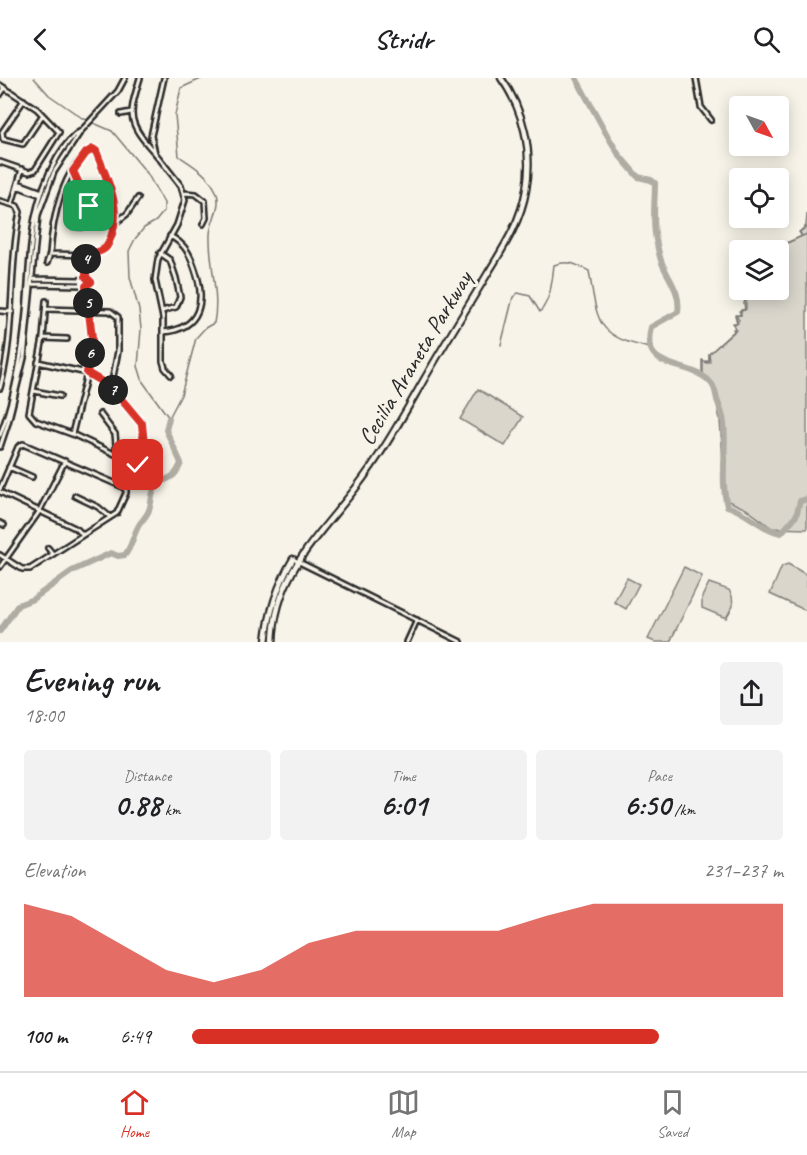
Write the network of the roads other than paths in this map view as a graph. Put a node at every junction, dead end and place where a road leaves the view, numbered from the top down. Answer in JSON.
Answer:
{"nodes":[{"id":1,"x":125,"y":78,"type":"edge"},
{"id":2,"x":140,"y":78,"type":"edge"},
{"id":3,"x":164,"y":78,"type":"edge"},
{"id":4,"x":172,"y":78,"type":"edge"},
{"id":5,"x":501,"y":78,"type":"edge"},
{"id":6,"x":696,"y":78,"type":"edge"},
{"id":7,"x":0,"y":85,"type":"edge"},
{"id":8,"x":5,"y":88,"type":"junction"},
{"id":9,"x":0,"y":95,"type":"edge"},
{"id":10,"x":24,"y":100,"type":"junction"},
{"id":11,"x":131,"y":112,"type":"junction"},
{"id":12,"x":121,"y":114,"type":"dead end"},
{"id":13,"x":42,"y":116,"type":"junction"},
{"id":14,"x":711,"y":120,"type":"dead end"},
{"id":15,"x":151,"y":136,"type":"junction"},
{"id":16,"x":143,"y":139,"type":"junction"},
{"id":17,"x":155,"y":153,"type":"junction"},
{"id":18,"x":0,"y":162,"type":"edge"},
{"id":19,"x":22,"y":170,"type":"junction"},
{"id":20,"x":73,"y":171,"type":"junction"},
{"id":21,"x":17,"y":185,"type":"junction"},
{"id":22,"x":184,"y":193,"type":"junction"},
{"id":23,"x":42,"y":194,"type":"junction"},
{"id":24,"x":138,"y":198,"type":"dead end"},
{"id":25,"x":0,"y":201,"type":"edge"},
{"id":26,"x":12,"y":204,"type":"junction"},
{"id":27,"x":115,"y":223,"type":"junction"},
{"id":28,"x":203,"y":224,"type":"dead end"},
{"id":29,"x":75,"y":226,"type":"dead end"},
{"id":30,"x":170,"y":236,"type":"junction"},
{"id":31,"x":160,"y":253,"type":"junction"},
{"id":32,"x":50,"y":254,"type":"junction"},
{"id":33,"x":86,"y":254,"type":"junction"},
{"id":34,"x":48,"y":263,"type":"dead end"},
{"id":35,"x":86,"y":277,"type":"junction"},
{"id":36,"x":30,"y":279,"type":"junction"},
{"id":37,"x":82,"y":280,"type":"junction"},
{"id":38,"x":30,"y":284,"type":"junction"},
{"id":39,"x":85,"y":286,"type":"junction"},
{"id":40,"x":46,"y":301,"type":"dead end"},
{"id":41,"x":45,"y":309,"type":"junction"},
{"id":42,"x":0,"y":310,"type":"edge"},
{"id":43,"x":162,"y":311,"type":"junction"},
{"id":44,"x":12,"y":312,"type":"junction"},
{"id":45,"x":89,"y":312,"type":"junction"},
{"id":46,"x":163,"y":332,"type":"junction"},
{"id":47,"x":43,"y":338,"type":"junction"},
{"id":48,"x":67,"y":339,"type":"dead end"},
{"id":49,"x":38,"y":362,"type":"junction"},
{"id":50,"x":87,"y":373,"type":"junction"},
{"id":51,"x":171,"y":375,"type":"dead end"},
{"id":52,"x":1,"y":381,"type":"edge"},
{"id":53,"x":111,"y":387,"type":"junction"},
{"id":54,"x":0,"y":388,"type":"edge"},
{"id":55,"x":34,"y":391,"type":"junction"},
{"id":56,"x":60,"y":396,"type":"dead end"},
{"id":57,"x":100,"y":414,"type":"dead end"},
{"id":58,"x":72,"y":434,"type":"junction"},
{"id":59,"x":0,"y":435,"type":"edge"},
{"id":60,"x":0,"y":447,"type":"edge"},
{"id":61,"x":117,"y":455,"type":"junction"},
{"id":62,"x":65,"y":461,"type":"junction"},
{"id":63,"x":9,"y":467,"type":"junction"},
{"id":64,"x":32,"y":477,"type":"dead end"},
{"id":65,"x":0,"y":491,"type":"edge"},
{"id":66,"x":75,"y":496,"type":"dead end"},
{"id":67,"x":39,"y":512,"type":"junction"},
{"id":68,"x":110,"y":517,"type":"junction"},
{"id":69,"x":82,"y":534,"type":"junction"},
{"id":70,"x":48,"y":548,"type":"dead end"},
{"id":71,"x":52,"y":553,"type":"junction"},
{"id":72,"x":0,"y":555,"type":"edge"},
{"id":73,"x":7,"y":559,"type":"junction"},
{"id":74,"x":295,"y":560,"type":"junction"},
{"id":75,"x":0,"y":567,"type":"edge"},
{"id":76,"x":417,"y":620,"type":"junction"},
{"id":77,"x":266,"y":642,"type":"edge"},
{"id":78,"x":273,"y":642,"type":"edge"},
{"id":79,"x":407,"y":642,"type":"edge"},
{"id":80,"x":461,"y":642,"type":"edge"}],
"edges":[{"from":1,"to":23,"type":"street"},
{"from":2,"to":11,"type":"street"},
{"from":3,"to":4,"type":"street"},
{"from":3,"to":15,"type":"street"},
{"from":5,"to":74,"type":"street","name":"Cecilia Araneta Parkway"},
{"from":6,"to":14,"type":"street"},
{"from":7,"to":8,"type":"street"},
{"from":8,"to":9,"type":"street"},
{"from":8,"to":10,"type":"street"},
{"from":10,"to":13,"type":"street"},
{"from":10,"to":13,"type":"street"},
{"from":11,"to":12,"type":"street"},
{"from":11,"to":16,"type":"street"},
{"from":13,"to":19,"type":"street"},
{"from":15,"to":16,"type":"street"},
{"from":15,"to":17,"type":"street"},
{"from":16,"to":17,"type":"street"},
{"from":17,"to":22,"type":"street"},
{"from":18,"to":19,"type":"street"},
{"from":19,"to":21,"type":"street"},
{"from":20,"to":27,"type":"street"},
{"from":20,"to":29,"type":"street"},
{"from":20,"to":32,"type":"street"},
{"from":21,"to":23,"type":"street"},
{"from":21,"to":26,"type":"street"},
{"from":22,"to":28,"type":"street"},
{"from":22,"to":30,"type":"street"},
{"from":23,"to":36,"type":"street"},
{"from":24,"to":27,"type":"street"},
{"from":25,"to":26,"type":"street"},
{"from":26,"to":44,"type":"street"},
{"from":27,"to":33,"type":"street"},
{"from":30,"to":31,"type":"street"},
{"from":30,"to":46,"type":"street"},
{"from":31,"to":43,"type":"street"},
{"from":31,"to":43,"type":"street"},
{"from":32,"to":33,"type":"street"},
{"from":32,"to":34,"type":"street"},
{"from":33,"to":35,"type":"street"},
{"from":35,"to":37,"type":"street"},
{"from":35,"to":39,"type":"street"},
{"from":36,"to":37,"type":"street"},
{"from":36,"to":38,"type":"street"},
{"from":37,"to":39,"type":"street"},
{"from":38,"to":39,"type":"street"},
{"from":38,"to":59,"type":"street"},
{"from":38,"to":60,"type":"street"},
{"from":39,"to":45,"type":"street"},
{"from":40,"to":41,"type":"street"},
{"from":41,"to":45,"type":"street"},
{"from":41,"to":47,"type":"street"},
{"from":42,"to":44,"type":"street"},
{"from":43,"to":46,"type":"street"},
{"from":44,"to":52,"type":"street"},
{"from":45,"to":50,"type":"street"},
{"from":45,"to":53,"type":"street"},
{"from":46,"to":51,"type":"street"},
{"from":47,"to":48,"type":"street"},
{"from":47,"to":49,"type":"street"},
{"from":49,"to":50,"type":"street"},
{"from":49,"to":55,"type":"street"},
{"from":50,"to":53,"type":"street"},
{"from":50,"to":58,"type":"street"},
{"from":52,"to":54,"type":"street"},
{"from":53,"to":61,"type":"street"},
{"from":55,"to":56,"type":"street"},
{"from":55,"to":58,"type":"street"},
{"from":57,"to":61,"type":"street"},
{"from":58,"to":61,"type":"street"},
{"from":62,"to":63,"type":"street"},
{"from":62,"to":67,"type":"street"},
{"from":62,"to":68,"type":"street"},
{"from":63,"to":64,"type":"street"},
{"from":63,"to":65,"type":"street"},
{"from":65,"to":67,"type":"street"},
{"from":66,"to":68,"type":"street"},
{"from":67,"to":69,"type":"street"},
{"from":67,"to":73,"type":"street"},
{"from":68,"to":69,"type":"street"},
{"from":69,"to":71,"type":"street"},
{"from":70,"to":71,"type":"street"},
{"from":71,"to":73,"type":"street"},
{"from":72,"to":73,"type":"street"},
{"from":73,"to":75,"type":"street"},
{"from":74,"to":76,"type":"street"},
{"from":74,"to":77,"type":"street","name":"Cecilia Araneta Parkway"},
{"from":74,"to":78,"type":"street","name":"Cecilia Araneta Parkway"},
{"from":76,"to":79,"type":"street"},
{"from":76,"to":80,"type":"street"}]}
